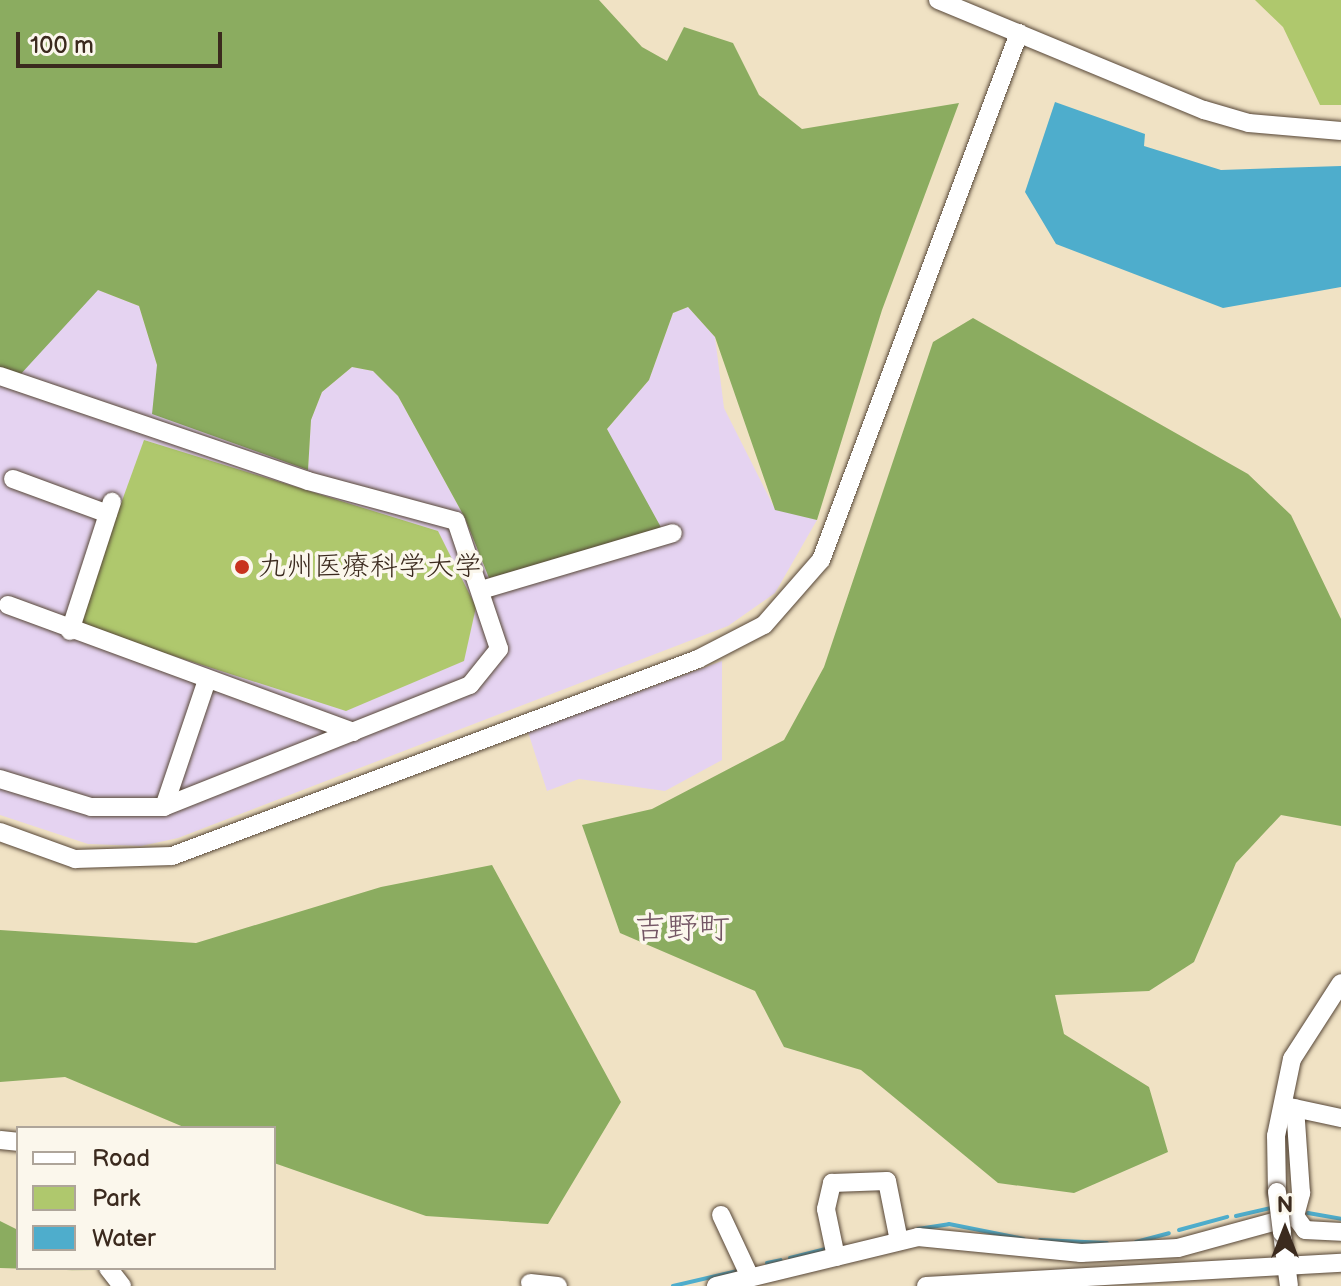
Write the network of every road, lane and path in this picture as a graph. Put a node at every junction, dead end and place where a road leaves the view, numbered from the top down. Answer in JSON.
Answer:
{"nodes":[{"id":1,"x":938,"y":0,"type":"edge"},
{"id":2,"x":1019,"y":33,"type":"junction"},
{"id":3,"x":1341,"y":131,"type":"edge"},
{"id":4,"x":0,"y":376,"type":"edge"},
{"id":5,"x":13,"y":479,"type":"dead end"},
{"id":6,"x":673,"y":533,"type":"dead end"},
{"id":7,"x":481,"y":590,"type":"junction"},
{"id":8,"x":8,"y":605,"type":"dead end"},
{"id":9,"x":70,"y":631,"type":"junction"},
{"id":10,"x":207,"y":680,"type":"junction"},
{"id":11,"x":353,"y":732,"type":"junction"},
{"id":12,"x":0,"y":779,"type":"edge"},
{"id":13,"x":164,"y":807,"type":"junction"},
{"id":14,"x":0,"y":832,"type":"edge"},
{"id":15,"x":1341,"y":983,"type":"edge"},
{"id":16,"x":1288,"y":1106,"type":"junction"},
{"id":17,"x":1341,"y":1118,"type":"edge"},
{"id":18,"x":721,"y":1215,"type":"dead end"},
{"id":19,"x":1295,"y":1216,"type":"junction"},
{"id":20,"x":1341,"y":1232,"type":"edge"},
{"id":21,"x":899,"y":1241,"type":"junction"},
{"id":22,"x":836,"y":1257,"type":"junction"},
{"id":23,"x":1341,"y":1263,"type":"edge"},
{"id":24,"x":110,"y":1270,"type":"edge"},
{"id":25,"x":750,"y":1277,"type":"junction"},
{"id":26,"x":1288,"y":1278,"type":"edge"},
{"id":27,"x":530,"y":1283,"type":"dead end"},
{"id":28,"x":122,"y":1286,"type":"edge"},
{"id":29,"x":558,"y":1286,"type":"edge"},
{"id":30,"x":716,"y":1286,"type":"edge"},
{"id":31,"x":926,"y":1286,"type":"edge"}],
"edges":[{"from":1,"to":2,"type":"street"},
{"from":2,"to":3,"type":"street"},
{"from":2,"to":14,"type":"street"},
{"from":4,"to":7,"type":"street"},
{"from":5,"to":9,"type":"street"},
{"from":6,"to":7,"type":"street"},
{"from":7,"to":11,"type":"street"},
{"from":8,"to":9,"type":"street"},
{"from":9,"to":10,"type":"street"},
{"from":10,"to":11,"type":"street"},
{"from":10,"to":13,"type":"street"},
{"from":11,"to":13,"type":"street"},
{"from":12,"to":13,"type":"street"},
{"from":15,"to":16,"type":"street"},
{"from":16,"to":17,"type":"street"},
{"from":16,"to":19,"type":"street"},
{"from":16,"to":26,"type":"street","bridge":true},
{"from":18,"to":25,"type":"street"},
{"from":19,"to":20,"type":"street"},
{"from":19,"to":21,"type":"street"},
{"from":21,"to":22,"type":"street"},
{"from":21,"to":22,"type":"street"},
{"from":22,"to":25,"type":"street"},
{"from":23,"to":26,"type":"street"},
{"from":24,"to":28,"type":"street"},
{"from":25,"to":30,"type":"street"},
{"from":26,"to":31,"type":"street"},
{"from":27,"to":29,"type":"street"}]}
